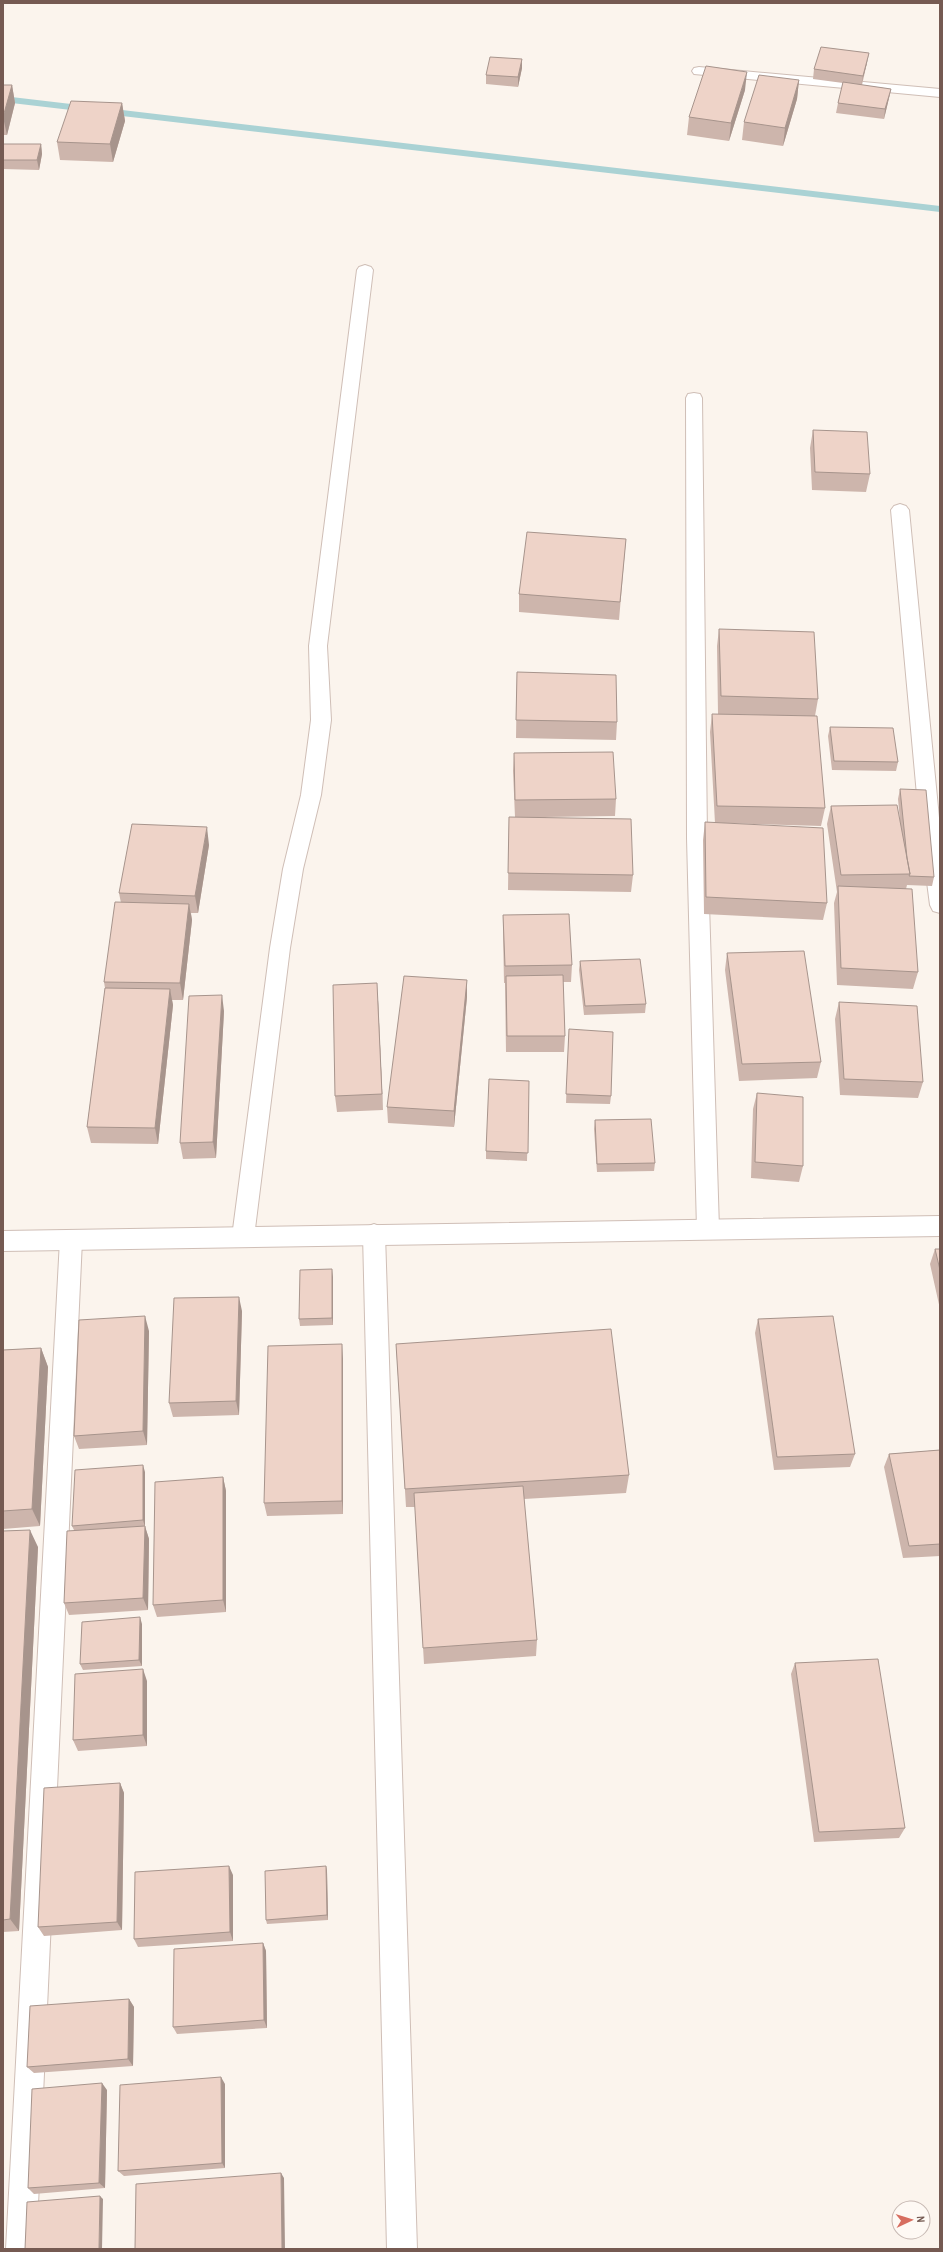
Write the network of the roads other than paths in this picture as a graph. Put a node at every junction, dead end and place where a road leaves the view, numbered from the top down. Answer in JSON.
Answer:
{"nodes":[{"id":1,"x":699,"y":71,"type":"dead end"},
{"id":2,"x":940,"y":92,"type":"edge"},
{"id":3,"x":365,"y":270,"type":"dead end"},
{"id":4,"x":694,"y":398,"type":"dead end"},
{"id":5,"x":900,"y":510,"type":"dead end"},
{"id":6,"x":940,"y":904,"type":"edge"},
{"id":7,"x":940,"y":1226,"type":"edge"},
{"id":8,"x":708,"y":1229,"type":"junction"},
{"id":9,"x":374,"y":1234,"type":"junction"},
{"id":10,"x":243,"y":1236,"type":"junction"},
{"id":11,"x":71,"y":1240,"type":"junction"},
{"id":12,"x":3,"y":1241,"type":"edge"},
{"id":13,"x":21,"y":2249,"type":"edge"},
{"id":14,"x":402,"y":2249,"type":"edge"}],
"edges":[{"from":1,"to":2,"type":"street"},
{"from":3,"to":10,"type":"street"},
{"from":4,"to":8,"type":"street"},
{"from":5,"to":6,"type":"street"},
{"from":7,"to":8,"type":"street"},
{"from":8,"to":9,"type":"street"},
{"from":9,"to":10,"type":"street"},
{"from":9,"to":14,"type":"street"},
{"from":10,"to":11,"type":"street"},
{"from":11,"to":12,"type":"street"},
{"from":11,"to":13,"type":"street"}]}
